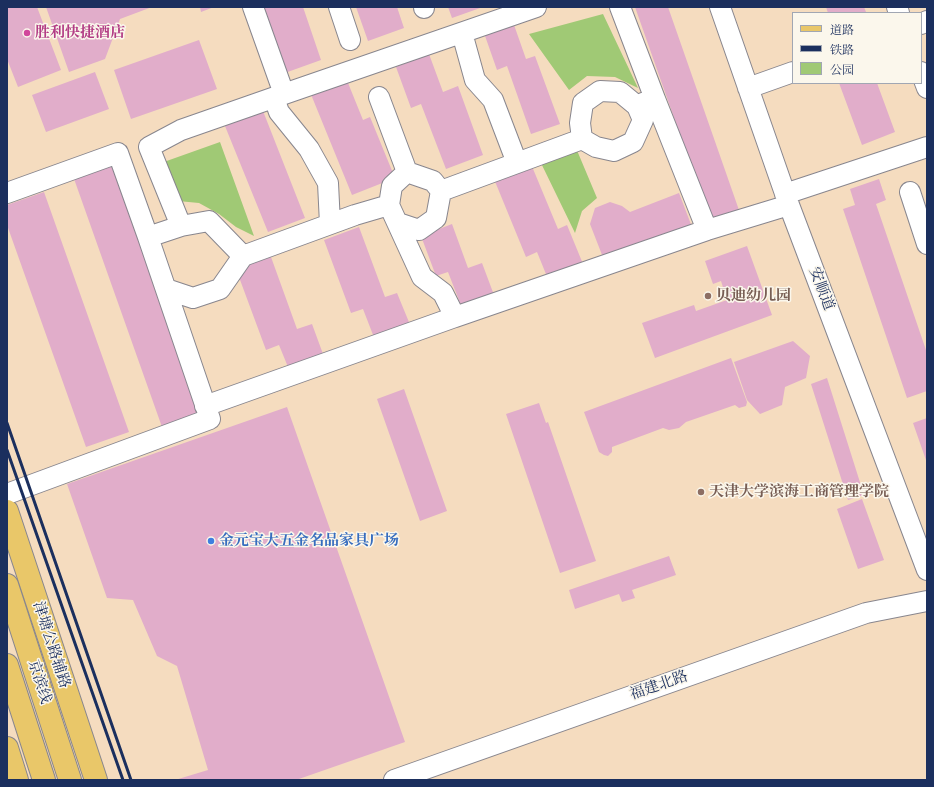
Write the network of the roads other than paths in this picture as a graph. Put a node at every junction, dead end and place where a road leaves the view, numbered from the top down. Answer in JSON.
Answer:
{"nodes":[{"id":1,"x":253,"y":7,"type":"edge"},
{"id":2,"x":339,"y":7,"type":"edge"},
{"id":3,"x":536,"y":7,"type":"edge"},
{"id":4,"x":620,"y":7,"type":"edge"},
{"id":5,"x":720,"y":7,"type":"edge"},
{"id":6,"x":462,"y":33,"type":"junction"},
{"id":7,"x":350,"y":40,"type":"dead end"},
{"id":8,"x":792,"y":72,"type":"edge"},
{"id":9,"x":922,"y":75,"type":"edge"},
{"id":10,"x":748,"y":88,"type":"junction"},
{"id":11,"x":927,"y":88,"type":"edge"},
{"id":12,"x":279,"y":96,"type":"junction"},
{"id":13,"x":379,"y":97,"type":"dead end"},
{"id":14,"x":646,"y":102,"type":"junction"},
{"id":15,"x":582,"y":139,"type":"junction"},
{"id":16,"x":927,"y":147,"type":"edge"},
{"id":17,"x":517,"y":163,"type":"junction"},
{"id":18,"x":407,"y":172,"type":"junction"},
{"id":19,"x":441,"y":192,"type":"junction"},
{"id":20,"x":910,"y":192,"type":"dead end"},
{"id":21,"x":7,"y":193,"type":"edge"},
{"id":22,"x":787,"y":200,"type":"junction"},
{"id":23,"x":388,"y":205,"type":"junction"},
{"id":24,"x":330,"y":224,"type":"junction"},
{"id":25,"x":398,"y":224,"type":"junction"},
{"id":26,"x":181,"y":226,"type":"junction"},
{"id":27,"x":707,"y":230,"type":"junction"},
{"id":28,"x":148,"y":237,"type":"junction"},
{"id":29,"x":927,"y":244,"type":"edge"},
{"id":30,"x":242,"y":256,"type":"junction"},
{"id":31,"x":166,"y":289,"type":"junction"},
{"id":32,"x":455,"y":317,"type":"junction"},
{"id":33,"x":205,"y":406,"type":"junction"},
{"id":34,"x":7,"y":494,"type":"edge"},
{"id":35,"x":7,"y":511,"type":"edge"},
{"id":36,"x":927,"y":570,"type":"edge"},
{"id":37,"x":7,"y":585,"type":"edge"},
{"id":38,"x":927,"y":601,"type":"edge"},
{"id":39,"x":7,"y":666,"type":"edge"},
{"id":40,"x":7,"y":748,"type":"edge"},
{"id":41,"x":17,"y":780,"type":"edge"},
{"id":42,"x":44,"y":780,"type":"edge"},
{"id":43,"x":70,"y":780,"type":"edge"},
{"id":44,"x":96,"y":780,"type":"edge"},
{"id":45,"x":394,"y":780,"type":"edge"}],
"edges":[{"from":1,"to":12,"type":"street"},
{"from":2,"to":7,"type":"street"},
{"from":3,"to":6,"type":"street"},
{"from":4,"to":14,"type":"street"},
{"from":5,"to":10,"type":"street","name":"安顺道"},
{"from":6,"to":12,"type":"street"},
{"from":6,"to":17,"type":"street"},
{"from":8,"to":10,"type":"street"},
{"from":9,"to":11,"type":"street"},
{"from":10,"to":22,"type":"street","name":"安顺道"},
{"from":12,"to":24,"type":"street"},
{"from":12,"to":26,"type":"street"},
{"from":13,"to":18,"type":"street"},
{"from":14,"to":15,"type":"street"},
{"from":14,"to":15,"type":"street"},
{"from":14,"to":27,"type":"street"},
{"from":15,"to":17,"type":"street"},
{"from":16,"to":22,"type":"street"},
{"from":17,"to":19,"type":"street"},
{"from":18,"to":19,"type":"street"},
{"from":18,"to":23,"type":"street"},
{"from":19,"to":25,"type":"street"},
{"from":20,"to":29,"type":"street"},
{"from":21,"to":28,"type":"street"},
{"from":22,"to":27,"type":"street"},
{"from":22,"to":36,"type":"street","name":"安顺道"},
{"from":23,"to":24,"type":"street"},
{"from":23,"to":25,"type":"street"},
{"from":24,"to":30,"type":"street"},
{"from":25,"to":32,"type":"street"},
{"from":26,"to":28,"type":"street"},
{"from":26,"to":30,"type":"street"},
{"from":27,"to":32,"type":"street"},
{"from":28,"to":31,"type":"street"},
{"from":30,"to":31,"type":"street"},
{"from":31,"to":33,"type":"street"},
{"from":32,"to":33,"type":"street"},
{"from":33,"to":34,"type":"street"},
{"from":35,"to":44,"type":"main road","name":"津塘公路辅路"},
{"from":37,"to":43,"type":"main road","name":"京滨线"},
{"from":38,"to":45,"type":"street","name":"福建北路"},
{"from":39,"to":42,"type":"main road","name":"京滨线"},
{"from":40,"to":41,"type":"main road"}]}
